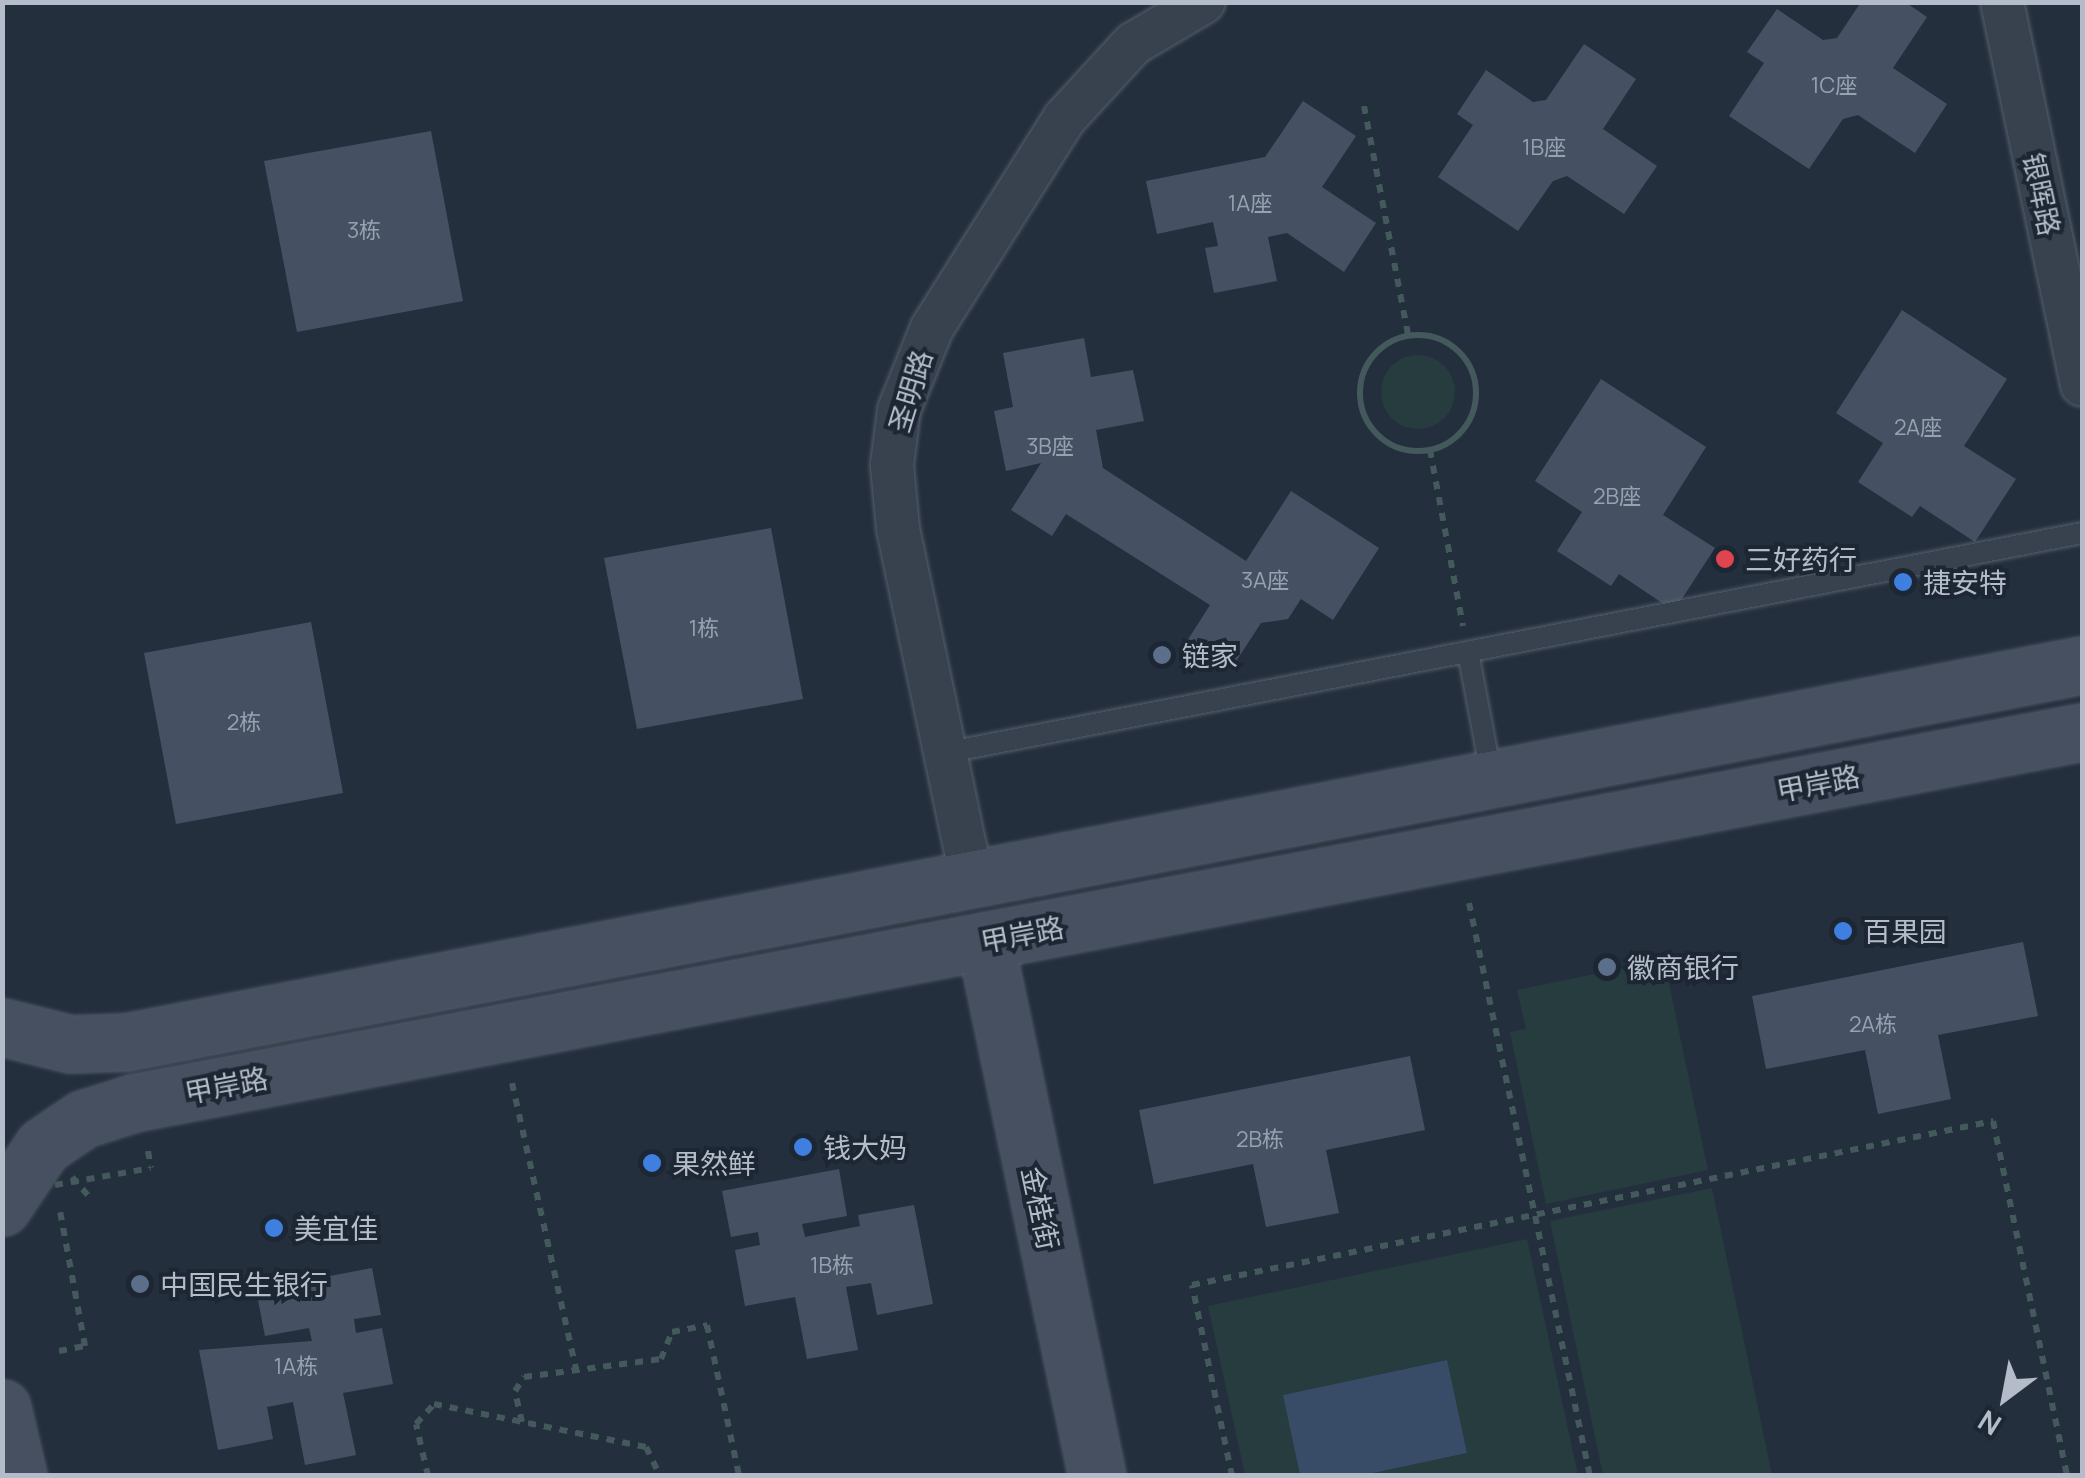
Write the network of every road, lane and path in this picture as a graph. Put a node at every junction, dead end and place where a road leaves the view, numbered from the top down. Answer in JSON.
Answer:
{"nodes":[{"id":1,"x":1204,"y":2,"type":"edge"},
{"id":2,"x":2002,"y":2,"type":"edge"},
{"id":3,"x":1364,"y":106,"type":"dead end"},
{"id":4,"x":1408,"y":335,"type":"junction"},
{"id":5,"x":2082,"y":385,"type":"edge"},
{"id":6,"x":1430,"y":450,"type":"junction"},
{"id":7,"x":2082,"y":532,"type":"edge"},
{"id":8,"x":1468,"y":652,"type":"junction"},
{"id":9,"x":2082,"y":665,"type":"edge"},
{"id":10,"x":2082,"y":732,"type":"edge"},
{"id":11,"x":944,"y":753,"type":"junction"},
{"id":12,"x":1491,"y":774,"type":"junction"},
{"id":13,"x":972,"y":880,"type":"junction"},
{"id":14,"x":1469,"y":904,"type":"dead end"},
{"id":15,"x":694,"y":933,"type":"junction"},
{"id":16,"x":985,"y":941,"type":"junction"},
{"id":17,"x":711,"y":993,"type":"junction"},
{"id":18,"x":2,"y":1027,"type":"edge"},
{"id":19,"x":512,"y":1083,"type":"dead end"},
{"id":20,"x":148,"y":1151,"type":"dead end"},
{"id":21,"x":2,"y":1206,"type":"edge"},
{"id":22,"x":1535,"y":1214,"type":"junction"},
{"id":23,"x":59,"y":1351,"type":"dead end"},
{"id":24,"x":576,"y":1370,"type":"junction"},
{"id":25,"x":2,"y":1408,"type":"edge"},
{"id":26,"x":522,"y":1422,"type":"junction"},
{"id":27,"x":18,"y":1476,"type":"edge"},
{"id":28,"x":428,"y":1476,"type":"edge"},
{"id":29,"x":660,"y":1476,"type":"edge"},
{"id":30,"x":739,"y":1476,"type":"edge"},
{"id":31,"x":1097,"y":1476,"type":"edge"},
{"id":32,"x":1232,"y":1476,"type":"edge"},
{"id":33,"x":1590,"y":1476,"type":"edge"},
{"id":34,"x":2068,"y":1476,"type":"edge"}],
"edges":[{"from":1,"to":11,"type":"street","name":"圣明路"},
{"from":2,"to":5,"type":"street","name":"银晖路"},
{"from":3,"to":4,"type":"path"},
{"from":4,"to":6,"type":"path"},
{"from":4,"to":6,"type":"path"},
{"from":6,"to":8,"type":"path"},
{"from":7,"to":8,"type":"lane"},
{"from":8,"to":11,"type":"lane"},
{"from":8,"to":12,"type":"lane"},
{"from":9,"to":12,"type":"main road"},
{"from":10,"to":16,"type":"main road","name":"甲岸路"},
{"from":11,"to":13,"type":"street","name":"圣明路"},
{"from":12,"to":13,"type":"main road"},
{"from":13,"to":15,"type":"main road"},
{"from":14,"to":22,"type":"path"},
{"from":15,"to":17,"type":"main road"},
{"from":15,"to":18,"type":"main road"},
{"from":16,"to":17,"type":"main road","name":"甲岸路"},
{"from":16,"to":31,"type":"main road","name":"金桂街"},
{"from":17,"to":21,"type":"main road","name":"甲岸路"},
{"from":19,"to":24,"type":"path"},
{"from":20,"to":23,"type":"path","bridge":true},
{"from":22,"to":32,"type":"path"},
{"from":22,"to":33,"type":"path"},
{"from":22,"to":34,"type":"path"},
{"from":24,"to":26,"type":"path"},
{"from":24,"to":30,"type":"path"},
{"from":25,"to":27,"type":"main road"},
{"from":26,"to":28,"type":"path"},
{"from":26,"to":29,"type":"path"}]}
